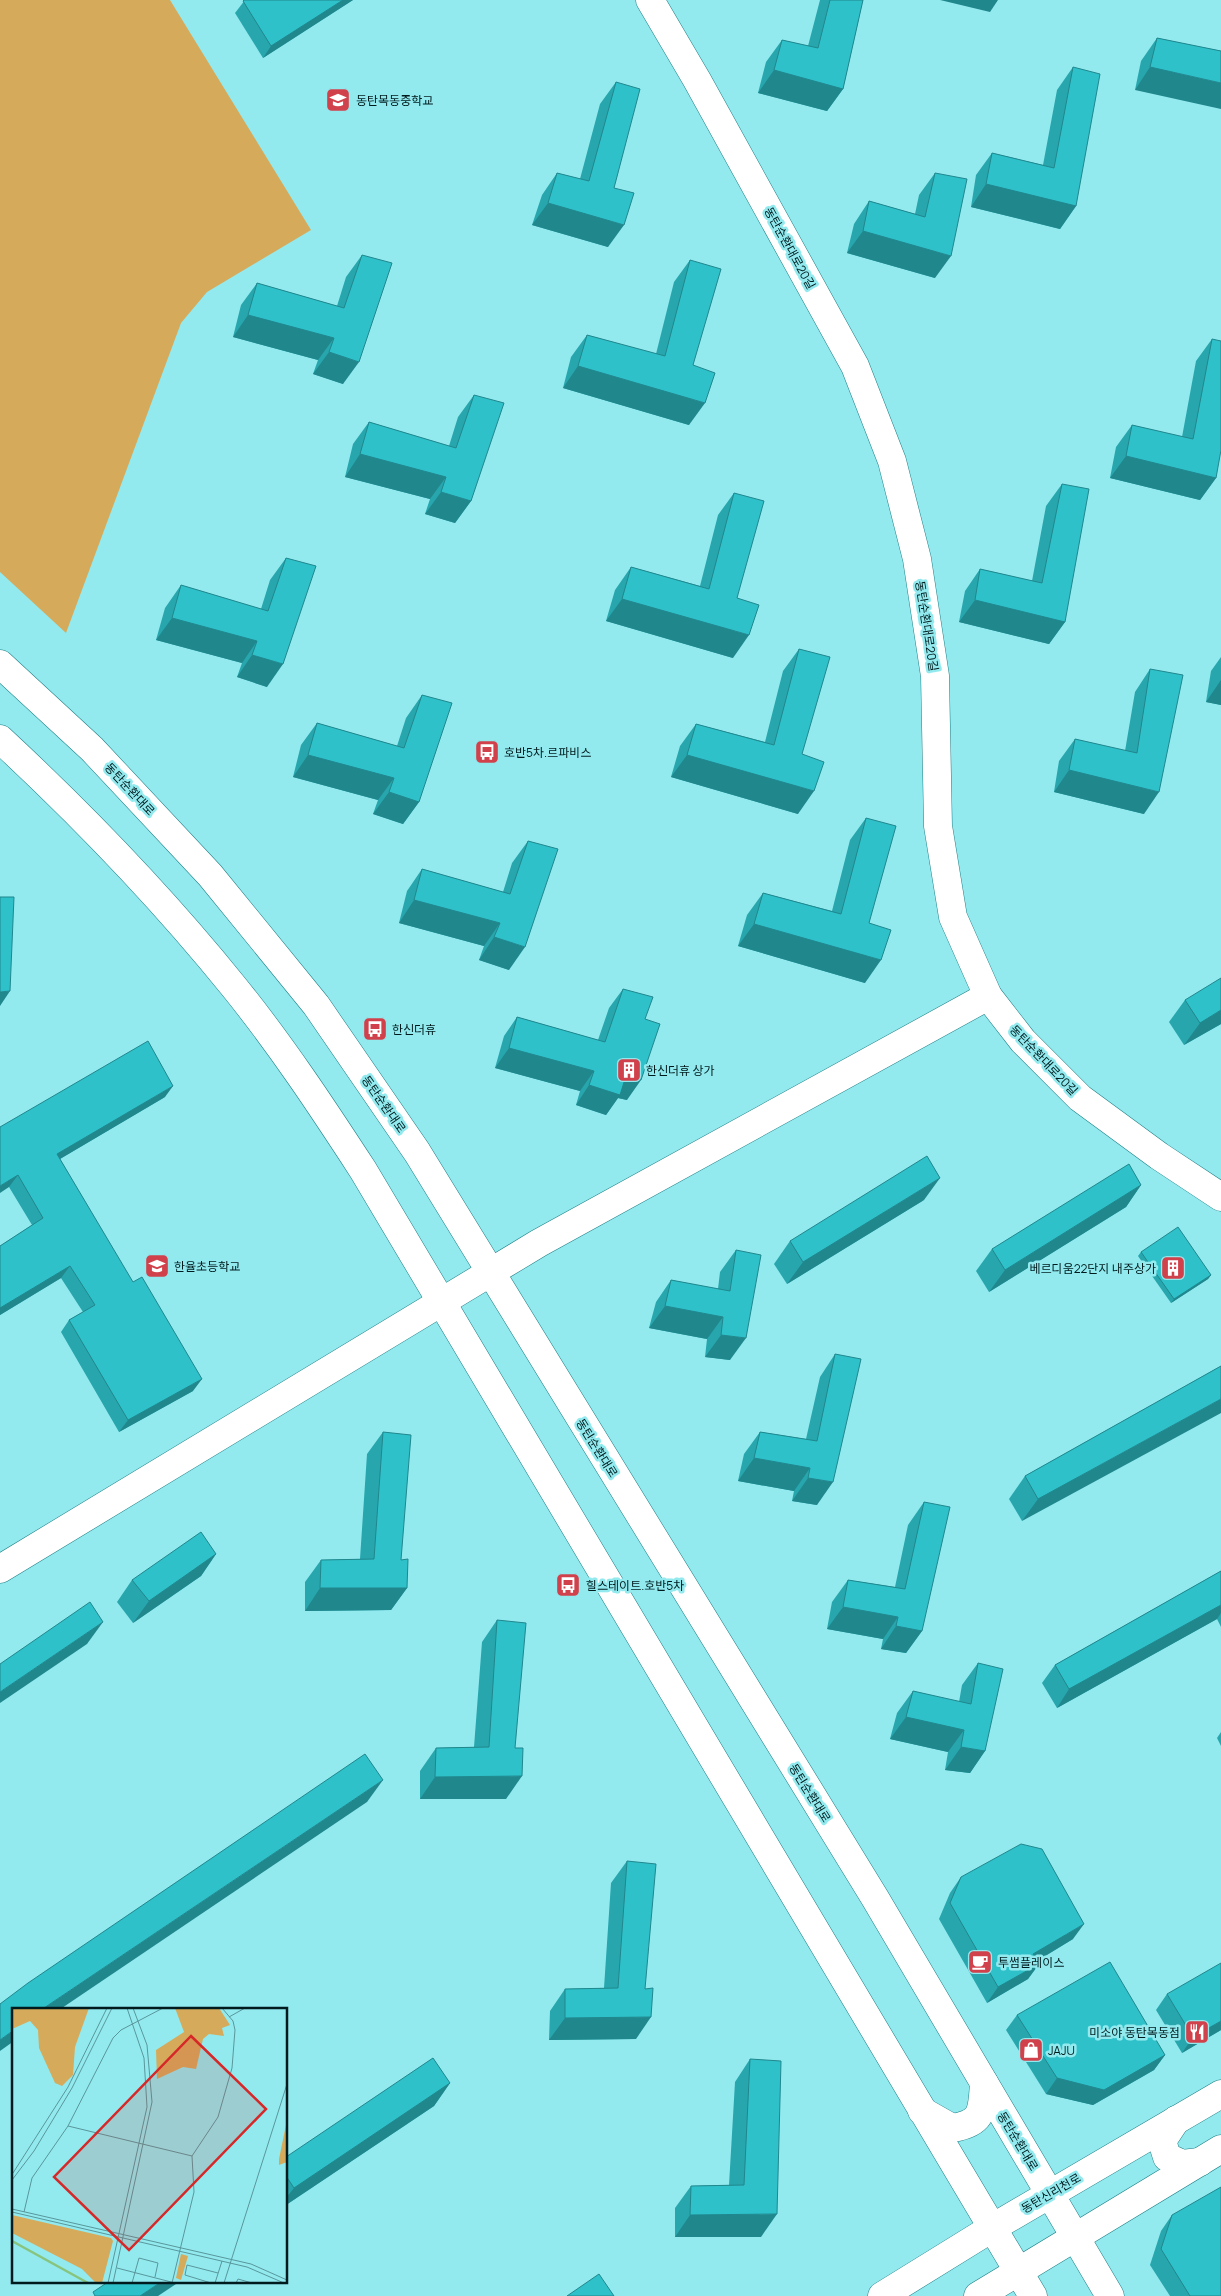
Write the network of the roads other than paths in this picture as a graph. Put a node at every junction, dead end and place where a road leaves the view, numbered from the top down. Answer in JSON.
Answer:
{"nodes":[{"id":1,"x":650,"y":0,"type":"edge"},
{"id":2,"x":0,"y":664,"type":"edge"},
{"id":3,"x":0,"y":739,"type":"edge"},
{"id":4,"x":988,"y":996,"type":"junction"},
{"id":5,"x":1221,"y":1197,"type":"edge"},
{"id":6,"x":489,"y":1272,"type":"junction"},
{"id":7,"x":441,"y":1302,"type":"junction"},
{"id":8,"x":0,"y":1569,"type":"edge"},
{"id":9,"x":984,"y":2083,"type":"junction"},
{"id":10,"x":1221,"y":2094,"type":"edge"},
{"id":11,"x":922,"y":2111,"type":"junction"},
{"id":12,"x":1176,"y":2120,"type":"junction"},
{"id":13,"x":1210,"y":2156,"type":"edge"},
{"id":14,"x":1049,"y":2194,"type":"junction"},
{"id":15,"x":992,"y":2228,"type":"junction"},
{"id":16,"x":1075,"y":2236,"type":"junction"},
{"id":17,"x":1018,"y":2272,"type":"junction"},
{"id":18,"x":882,"y":2296,"type":"edge"},
{"id":19,"x":978,"y":2296,"type":"edge"},
{"id":20,"x":1033,"y":2296,"type":"edge"},
{"id":21,"x":1110,"y":2296,"type":"edge"}],
"edges":[{"from":1,"to":4,"type":"main road","name":"동탄순환대로20길"},
{"from":2,"to":6,"type":"main road","name":"동탄순환대로"},
{"from":3,"to":7,"type":"main road"},
{"from":4,"to":5,"type":"main road","name":"동탄순환대로20길"},
{"from":4,"to":6,"type":"main road"},
{"from":6,"to":7,"type":"main road"},
{"from":6,"to":9,"type":"main road","name":"동탄순환대로"},
{"from":7,"to":8,"type":"main road"},
{"from":7,"to":11,"type":"main road"},
{"from":9,"to":11,"type":"main road"},
{"from":9,"to":14,"type":"main road","name":"동탄순환대로"},
{"from":10,"to":12,"type":"main road","name":"동탄신리천로"},
{"from":11,"to":15,"type":"main road"},
{"from":12,"to":13,"type":"main road"},
{"from":12,"to":14,"type":"main road","name":"동탄신리천로"},
{"from":13,"to":16,"type":"main road"},
{"from":14,"to":15,"type":"main road","name":"동탄신리천로"},
{"from":14,"to":16,"type":"main road","name":"동탄순환대로"},
{"from":15,"to":17,"type":"main road"},
{"from":15,"to":18,"type":"main road","name":"동탄신리천로"},
{"from":16,"to":17,"type":"main road"},
{"from":16,"to":21,"type":"main road","name":"동탄순환대로"},
{"from":17,"to":19,"type":"main road"},
{"from":17,"to":20,"type":"main road"}]}
